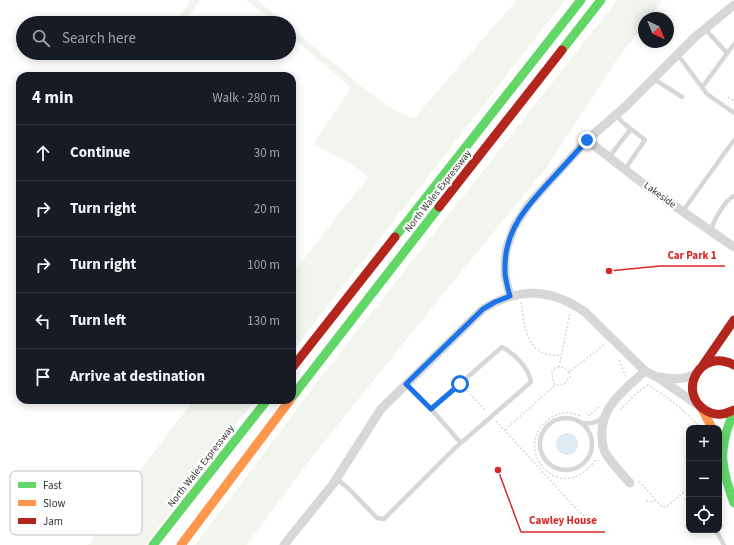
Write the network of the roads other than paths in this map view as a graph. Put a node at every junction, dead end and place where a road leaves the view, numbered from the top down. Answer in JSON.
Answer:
{"nodes":[{"id":1,"x":580,"y":0,"type":"edge"},
{"id":2,"x":601,"y":0,"type":"edge"},
{"id":3,"x":734,"y":5,"type":"edge"},
{"id":4,"x":705,"y":29,"type":"junction"},
{"id":5,"x":734,"y":44,"type":"edge"},
{"id":6,"x":727,"y":53,"type":"junction"},
{"id":7,"x":678,"y":55,"type":"junction"},
{"id":8,"x":654,"y":78,"type":"junction"},
{"id":9,"x":703,"y":86,"type":"junction"},
{"id":10,"x":682,"y":97,"type":"dead end"},
{"id":11,"x":734,"y":113,"type":"edge"},
{"id":12,"x":616,"y":115,"type":"junction"},
{"id":13,"x":631,"y":129,"type":"junction"},
{"id":14,"x":587,"y":140,"type":"junction"},
{"id":15,"x":734,"y":140,"type":"edge"},
{"id":16,"x":609,"y":157,"type":"junction"},
{"id":17,"x":625,"y":169,"type":"junction"},
{"id":18,"x":734,"y":196,"type":"edge"},
{"id":19,"x":684,"y":212,"type":"junction"},
{"id":20,"x":711,"y":231,"type":"junction"},
{"id":21,"x":734,"y":247,"type":"edge"},
{"id":22,"x":510,"y":296,"type":"junction"},
{"id":23,"x":734,"y":320,"type":"edge"},
{"id":24,"x":296,"y":363,"type":"edge"},
{"id":25,"x":734,"y":365,"type":"edge"},
{"id":26,"x":699,"y":370,"type":"junction"},
{"id":27,"x":645,"y":371,"type":"junction"},
{"id":28,"x":657,"y":377,"type":"junction"},
{"id":29,"x":406,"y":384,"type":"junction"},
{"id":30,"x":296,"y":392,"type":"edge"},
{"id":31,"x":264,"y":404,"type":"edge"},
{"id":32,"x":287,"y":404,"type":"edge"},
{"id":33,"x":700,"y":406,"type":"junction"},
{"id":34,"x":431,"y":409,"type":"junction"},
{"id":35,"x":734,"y":411,"type":"edge"},
{"id":36,"x":604,"y":417,"type":"junction"},
{"id":37,"x":583,"y":423,"type":"junction"},
{"id":38,"x":710,"y":425,"type":"edge"},
{"id":39,"x":722,"y":442,"type":"edge"},
{"id":40,"x":461,"y":443,"type":"junction"},
{"id":41,"x":602,"y":443,"type":"junction"},
{"id":42,"x":591,"y":454,"type":"junction"},
{"id":43,"x":722,"y":461,"type":"edge"},
{"id":44,"x":337,"y":479,"type":"junction"},
{"id":45,"x":633,"y":481,"type":"road end"},
{"id":46,"x":734,"y":503,"type":"edge"},
{"id":47,"x":718,"y":533,"type":"edge"},
{"id":48,"x":153,"y":545,"type":"edge"},
{"id":49,"x":181,"y":545,"type":"edge"},
{"id":50,"x":284,"y":545,"type":"edge"},
{"id":51,"x":724,"y":545,"type":"edge"}],
"edges":[{"from":1,"to":24,"type":"main road","name":"North Wales Expressway"},
{"from":2,"to":30,"type":"main road","name":"North Wales Expressway"},
{"from":3,"to":4,"type":"street"},
{"from":4,"to":6,"type":"lane"},
{"from":4,"to":7,"type":"street"},
{"from":5,"to":6,"type":"lane"},
{"from":6,"to":9,"type":"lane"},
{"from":7,"to":8,"type":"street"},
{"from":7,"to":9,"type":"lane"},
{"from":8,"to":10,"type":"lane"},
{"from":8,"to":12,"type":"street"},
{"from":9,"to":11,"type":"lane"},
{"from":12,"to":13,"type":"lane"},
{"from":12,"to":14,"type":"street"},
{"from":13,"to":16,"type":"lane"},
{"from":13,"to":17,"type":"lane"},
{"from":14,"to":16,"type":"street","name":"Lakeside"},
{"from":14,"to":22,"type":"street"},
{"from":15,"to":19,"type":"lane"},
{"from":16,"to":17,"type":"street","name":"Lakeside"},
{"from":17,"to":19,"type":"street","name":"Lakeside"},
{"from":18,"to":20,"type":"lane"},
{"from":19,"to":20,"type":"street","name":"Lakeside"},
{"from":20,"to":21,"type":"street","name":"Lakeside"},
{"from":22,"to":27,"type":"street"},
{"from":22,"to":29,"type":"street"},
{"from":23,"to":26,"type":"main road"},
{"from":25,"to":26,"type":"main road"},
{"from":26,"to":28,"type":"street"},
{"from":26,"to":33,"type":"main road"},
{"from":27,"to":28,"type":"street"},
{"from":27,"to":36,"type":"street"},
{"from":28,"to":33,"type":"street"},
{"from":29,"to":34,"type":"lane"},
{"from":29,"to":44,"type":"street"},
{"from":31,"to":48,"type":"main road","name":"North Wales Expressway"},
{"from":32,"to":49,"type":"main road"},
{"from":33,"to":35,"type":"main road"},
{"from":33,"to":38,"type":"main road"},
{"from":34,"to":40,"type":"lane"},
{"from":34,"to":40,"type":"lane"},
{"from":35,"to":39,"type":"main road"},
{"from":36,"to":37,"type":"lane"},
{"from":36,"to":41,"type":"street"},
{"from":37,"to":42,"type":"lane"},
{"from":37,"to":42,"type":"lane"},
{"from":40,"to":44,"type":"lane"},
{"from":41,"to":42,"type":"lane"},
{"from":41,"to":45,"type":"street"},
{"from":43,"to":46,"type":"main road"},
{"from":44,"to":50,"type":"street"},
{"from":47,"to":51,"type":"lane"}]}
